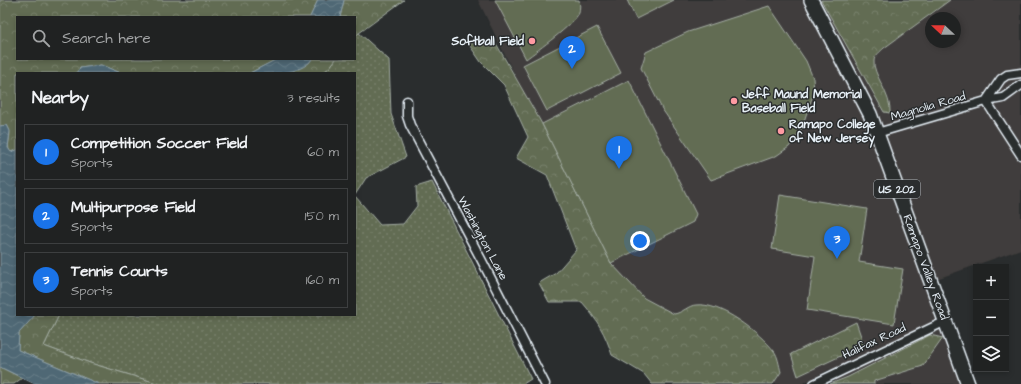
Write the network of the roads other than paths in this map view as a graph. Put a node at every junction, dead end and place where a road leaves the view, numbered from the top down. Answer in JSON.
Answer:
{"nodes":[{"id":1,"x":811,"y":0,"type":"edge"},
{"id":2,"x":1021,"y":73,"type":"edge"},
{"id":3,"x":1021,"y":85,"type":"edge"},
{"id":4,"x":407,"y":101,"type":"dead end"},
{"id":5,"x":986,"y":101,"type":"junction"},
{"id":6,"x":877,"y":132,"type":"junction"},
{"id":7,"x":1021,"y":155,"type":"edge"},
{"id":8,"x":946,"y":321,"type":"junction"},
{"id":9,"x":545,"y":384,"type":"edge"},
{"id":10,"x":814,"y":384,"type":"edge"},
{"id":11,"x":968,"y":384,"type":"edge"}],
"edges":[{"from":1,"to":6,"type":"main road","name":"Ramapo Valley Road","number":"US 202"},
{"from":2,"to":5,"type":"street"},
{"from":3,"to":5,"type":"street","name":"Magnolia Road"},
{"from":4,"to":9,"type":"street","name":"Washington Lane"},
{"from":5,"to":6,"type":"street","name":"Magnolia Road"},
{"from":5,"to":7,"type":"street"},
{"from":6,"to":8,"type":"main road","name":"Ramapo Valley Road","number":"US 202"},
{"from":8,"to":10,"type":"street","name":"Halifax Road"},
{"from":8,"to":11,"type":"main road","name":"Ramapo Valley Road","number":"US 202"}]}
